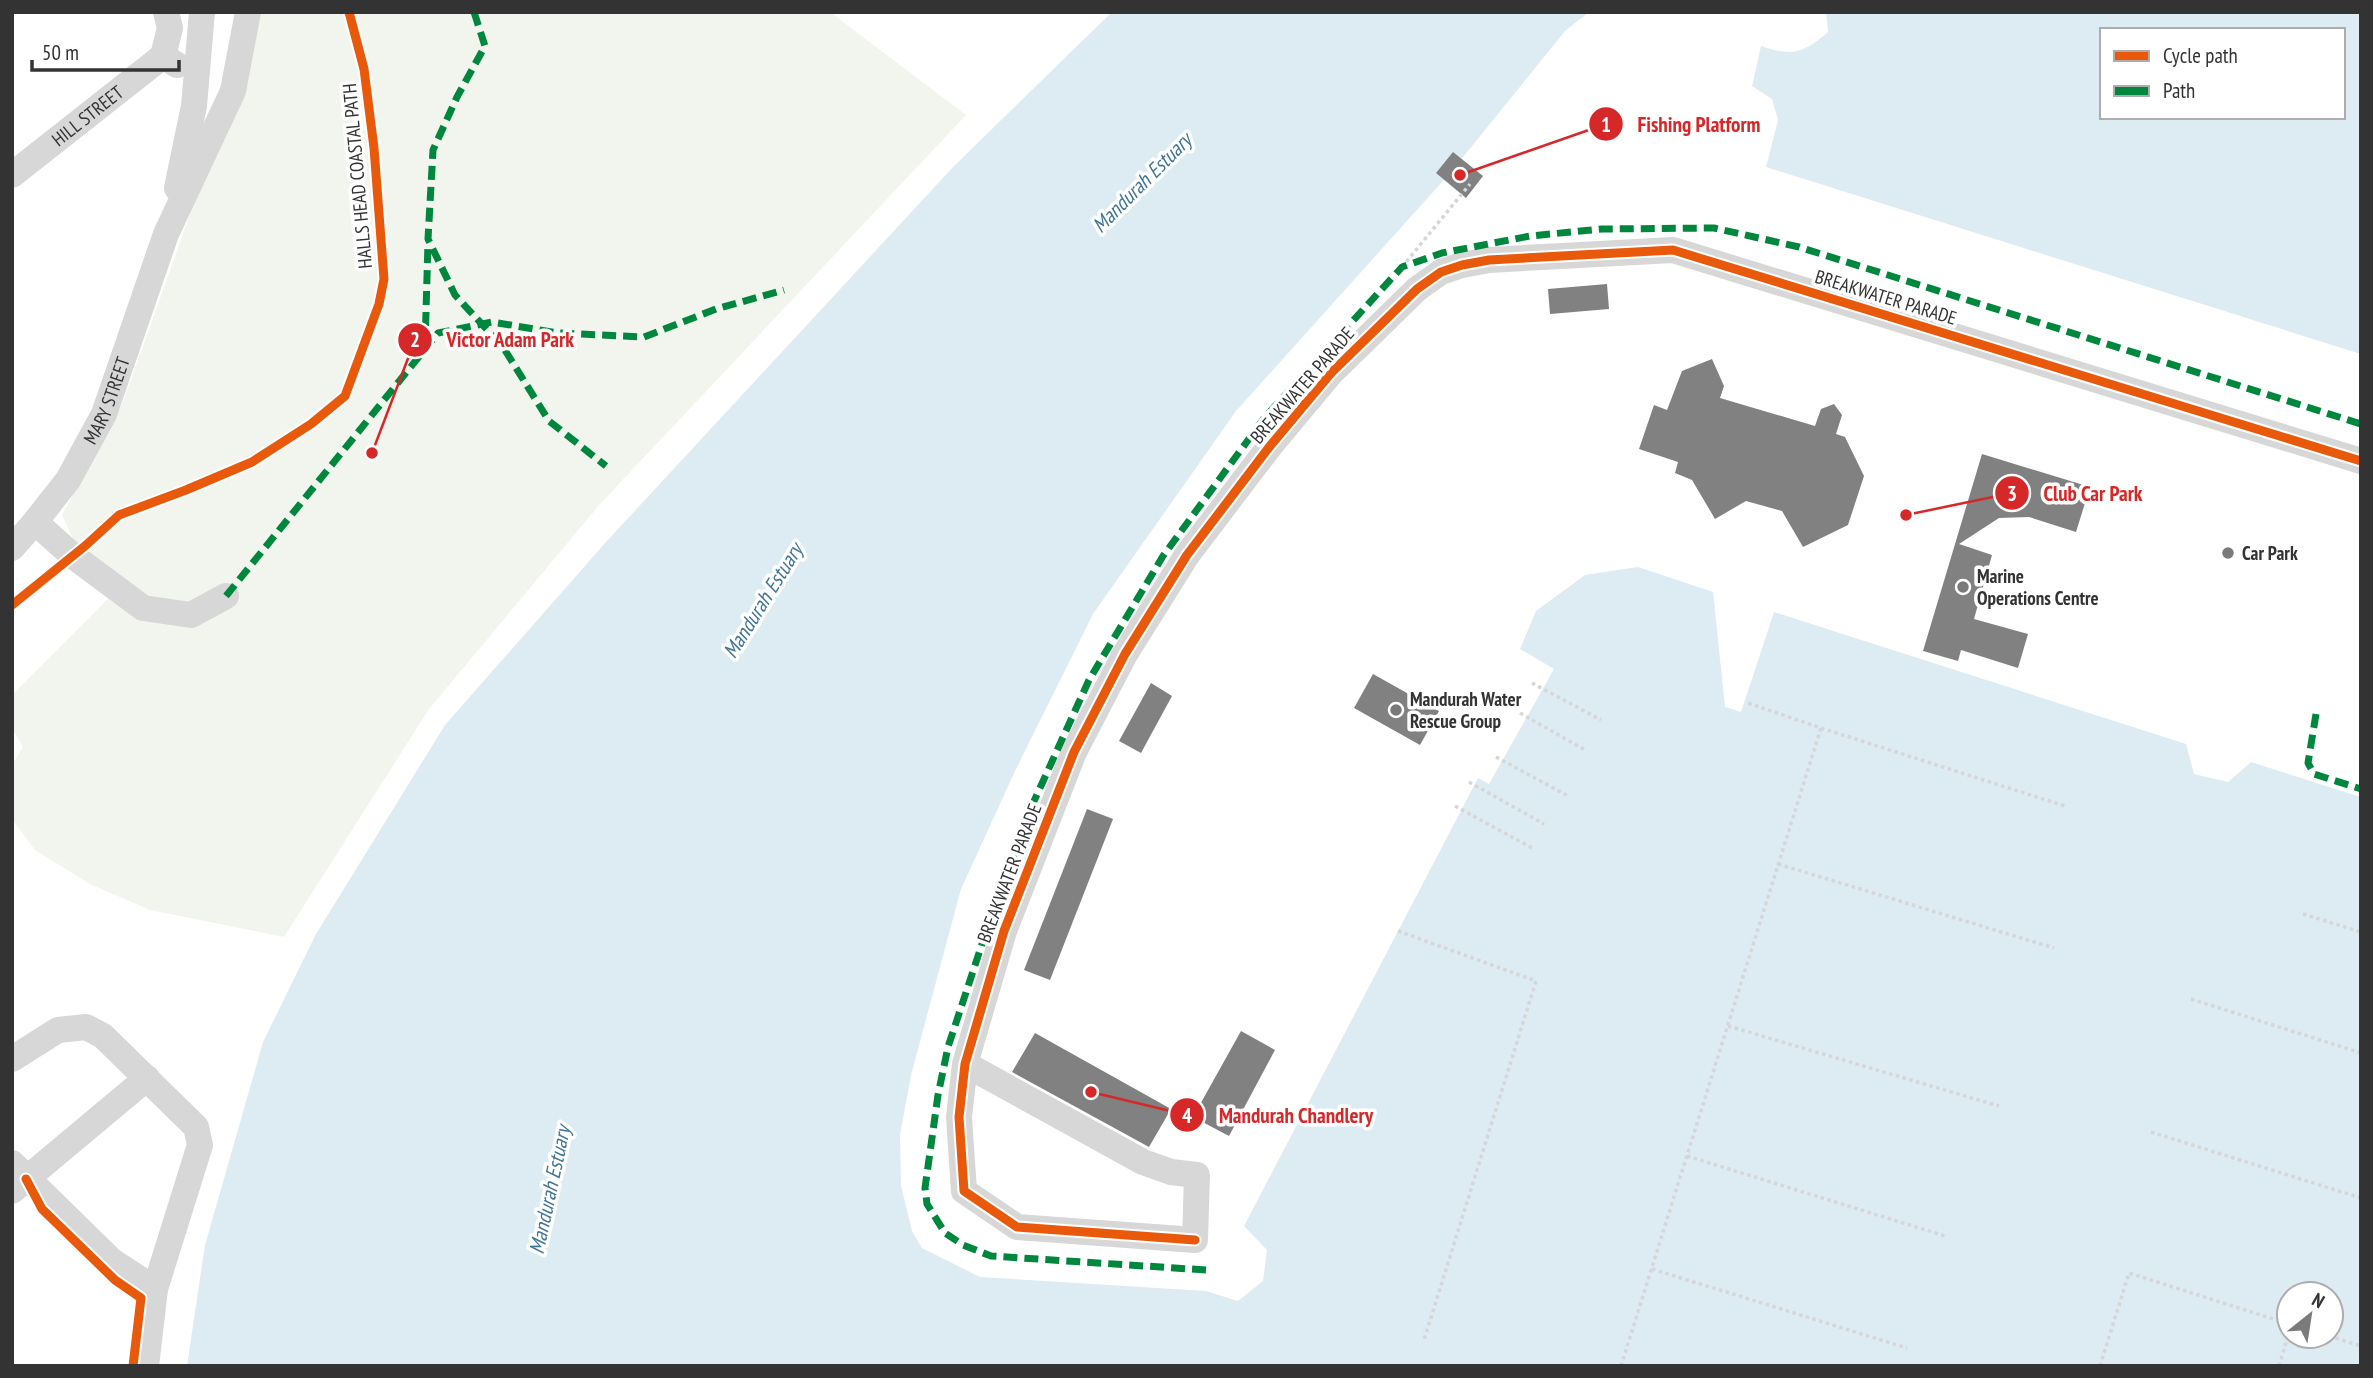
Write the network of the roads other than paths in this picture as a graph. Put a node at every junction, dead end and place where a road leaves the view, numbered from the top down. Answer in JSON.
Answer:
{"nodes":[{"id":1,"x":166,"y":12,"type":"edge"},
{"id":2,"x":202,"y":12,"type":"edge"},
{"id":3,"x":248,"y":12,"type":"edge"},
{"id":4,"x":163,"y":56,"type":"junction"},
{"id":5,"x":196,"y":75,"type":"junction"},
{"id":6,"x":233,"y":91,"type":"junction"},
{"id":7,"x":12,"y":176,"type":"edge"},
{"id":8,"x":166,"y":234,"type":"junction"},
{"id":9,"x":2361,"y":461,"type":"edge"},
{"id":10,"x":35,"y":522,"type":"junction"},
{"id":11,"x":12,"y":548,"type":"edge"},
{"id":12,"x":226,"y":596,"type":"dead end"},
{"id":13,"x":12,"y":1059,"type":"edge"},
{"id":14,"x":965,"y":1064,"type":"junction"},
{"id":15,"x":147,"y":1078,"type":"junction"},
{"id":16,"x":17,"y":1178,"type":"edge"},
{"id":17,"x":155,"y":1289,"type":"junction"},
{"id":18,"x":146,"y":1366,"type":"edge"}],
"edges":[{"from":1,"to":4,"type":"street"},
{"from":2,"to":5,"type":"street","name":"MARY STREET"},
{"from":3,"to":6,"type":"street","name":"MARY STREET"},
{"from":4,"to":5,"type":"street"},
{"from":4,"to":7,"type":"street","name":"HILL STREET"},
{"from":5,"to":6,"type":"street"},
{"from":5,"to":8,"type":"street","name":"MARY STREET"},
{"from":6,"to":8,"type":"street","name":"MARY STREET"},
{"from":8,"to":10,"type":"street","name":"MARY STREET"},
{"from":9,"to":14,"type":"street","name":"BREAKWATER PARADE"},
{"from":10,"to":11,"type":"street","name":"MARY STREET"},
{"from":10,"to":12,"type":"street"},
{"from":13,"to":15,"type":"street"},
{"from":14,"to":14,"type":"street","name":"BREAKWATER PARADE"},
{"from":15,"to":16,"type":"street"},
{"from":15,"to":17,"type":"street"},
{"from":16,"to":17,"type":"street"},
{"from":17,"to":18,"type":"street"}]}
